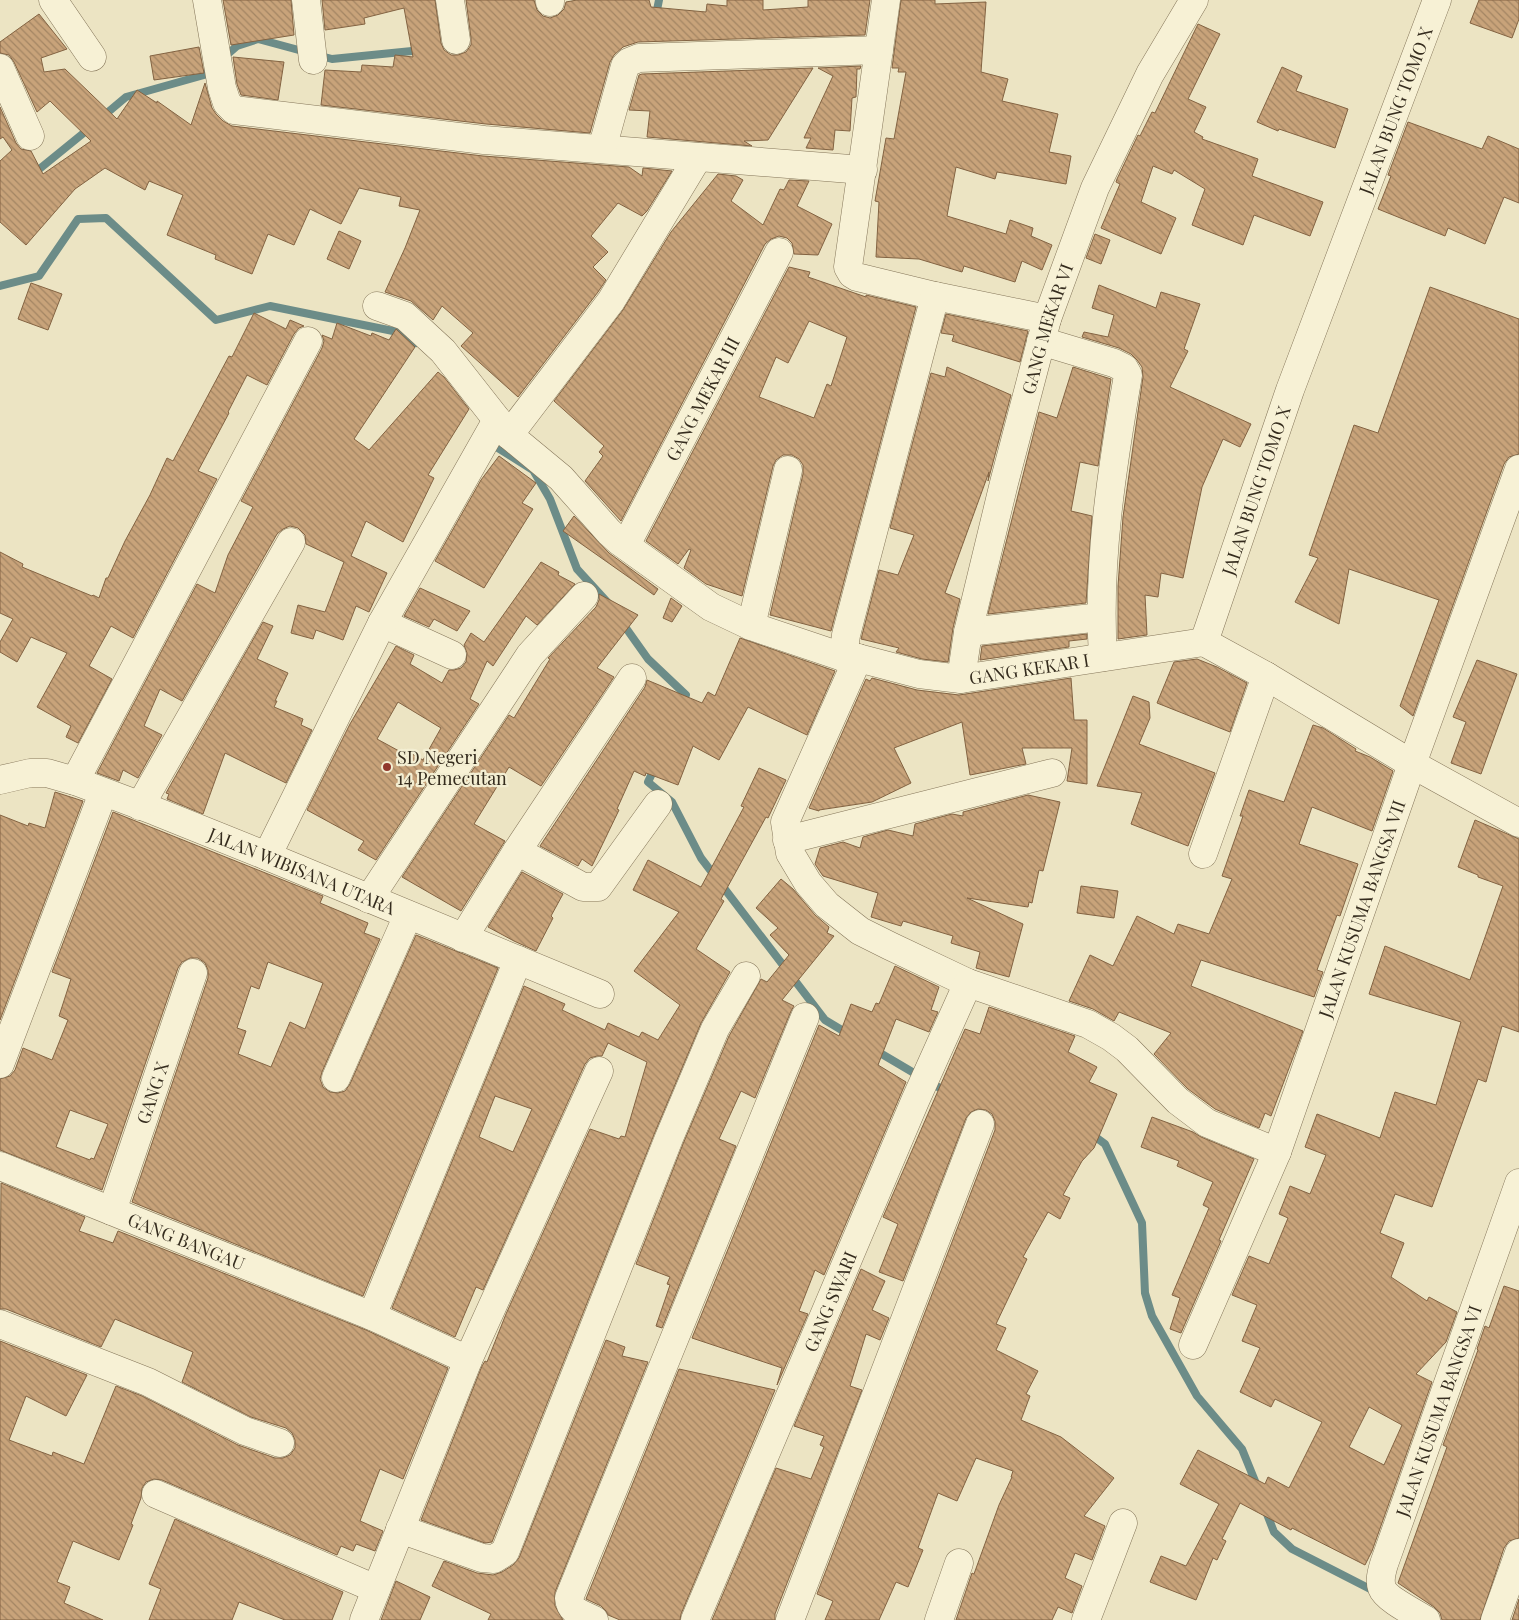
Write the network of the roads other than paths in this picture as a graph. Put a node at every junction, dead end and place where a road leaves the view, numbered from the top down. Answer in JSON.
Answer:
{"nodes":[{"id":1,"x":53,"y":0,"type":"edge"},
{"id":2,"x":206,"y":0,"type":"edge"},
{"id":3,"x":306,"y":0,"type":"edge"},
{"id":4,"x":450,"y":0,"type":"edge"},
{"id":5,"x":886,"y":0,"type":"edge"},
{"id":6,"x":1194,"y":0,"type":"edge"},
{"id":7,"x":1437,"y":0,"type":"edge"},
{"id":8,"x":456,"y":40,"type":"dead end"},
{"id":9,"x":879,"y":50,"type":"junction"},
{"id":10,"x":92,"y":57,"type":"dead end"},
{"id":11,"x":313,"y":60,"type":"dead end"},
{"id":12,"x":0,"y":68,"type":"edge"},
{"id":13,"x":30,"y":136,"type":"dead end"},
{"id":14,"x":602,"y":149,"type":"junction"},
{"id":15,"x":698,"y":157,"type":"junction"},
{"id":16,"x":863,"y":170,"type":"junction"},
{"id":17,"x":779,"y":252,"type":"dead end"},
{"id":18,"x":935,"y":296,"type":"junction"},
{"id":19,"x":377,"y":306,"type":"dead end"},
{"id":20,"x":1044,"y":330,"type":"junction"},
{"id":21,"x":308,"y":341,"type":"dead end"},
{"id":22,"x":494,"y":434,"type":"junction"},
{"id":23,"x":1519,"y":469,"type":"edge"},
{"id":24,"x":788,"y":470,"type":"dead end"},
{"id":25,"x":291,"y":542,"type":"dead end"},
{"id":26,"x":626,"y":546,"type":"junction"},
{"id":27,"x":584,"y":596,"type":"dead end"},
{"id":28,"x":1100,"y":617,"type":"junction"},
{"id":29,"x":382,"y":623,"type":"junction"},
{"id":30,"x":751,"y":626,"type":"junction"},
{"id":31,"x":968,"y":632,"type":"junction"},
{"id":32,"x":1204,"y":642,"type":"junction"},
{"id":33,"x":452,"y":655,"type":"dead end"},
{"id":34,"x":1103,"y":657,"type":"junction"},
{"id":35,"x":850,"y":658,"type":"junction"},
{"id":36,"x":1266,"y":676,"type":"junction"},
{"id":37,"x":632,"y":678,"type":"dead end"},
{"id":38,"x":961,"y":679,"type":"junction"},
{"id":39,"x":1412,"y":764,"type":"junction"},
{"id":40,"x":1052,"y":773,"type":"dead end"},
{"id":41,"x":5,"y":775,"type":"edge"},
{"id":42,"x":75,"y":781,"type":"junction"},
{"id":43,"x":103,"y":793,"type":"junction"},
{"id":44,"x":658,"y":804,"type":"dead end"},
{"id":45,"x":140,"y":806,"type":"junction"},
{"id":46,"x":1519,"y":823,"type":"edge"},
{"id":47,"x":787,"y":840,"type":"junction"},
{"id":48,"x":517,"y":851,"type":"junction"},
{"id":49,"x":1202,"y":854,"type":"dead end"},
{"id":50,"x":267,"y":856,"type":"junction"},
{"id":51,"x":369,"y":899,"type":"junction"},
{"id":52,"x":408,"y":915,"type":"junction"},
{"id":53,"x":463,"y":938,"type":"junction"},
{"id":54,"x":518,"y":960,"type":"junction"},
{"id":55,"x":193,"y":973,"type":"dead end"},
{"id":56,"x":746,"y":976,"type":"dead end"},
{"id":57,"x":968,"y":983,"type":"junction"},
{"id":58,"x":600,"y":994,"type":"dead end"},
{"id":59,"x":805,"y":1017,"type":"dead end"},
{"id":60,"x":0,"y":1064,"type":"edge"},
{"id":61,"x":600,"y":1071,"type":"dead end"},
{"id":62,"x":336,"y":1078,"type":"dead end"},
{"id":63,"x":980,"y":1124,"type":"dead end"},
{"id":64,"x":1276,"y":1152,"type":"junction"},
{"id":65,"x":0,"y":1166,"type":"edge"},
{"id":66,"x":1519,"y":1183,"type":"edge"},
{"id":67,"x":112,"y":1211,"type":"junction"},
{"id":68,"x":372,"y":1316,"type":"junction"},
{"id":69,"x":0,"y":1324,"type":"edge"},
{"id":70,"x":1193,"y":1345,"type":"dead end"},
{"id":71,"x":468,"y":1360,"type":"junction"},
{"id":72,"x":280,"y":1443,"type":"dead end"},
{"id":73,"x":156,"y":1494,"type":"dead end"},
{"id":74,"x":1123,"y":1523,"type":"dead end"},
{"id":75,"x":400,"y":1529,"type":"junction"},
{"id":76,"x":1519,"y":1554,"type":"edge"},
{"id":77,"x":959,"y":1563,"type":"dead end"},
{"id":78,"x":376,"y":1589,"type":"junction"},
{"id":79,"x":364,"y":1620,"type":"edge"},
{"id":80,"x":594,"y":1620,"type":"edge"},
{"id":81,"x":695,"y":1620,"type":"edge"},
{"id":82,"x":790,"y":1620,"type":"edge"},
{"id":83,"x":939,"y":1620,"type":"edge"},
{"id":84,"x":1086,"y":1620,"type":"edge"},
{"id":85,"x":1426,"y":1620,"type":"edge"},
{"id":86,"x":1495,"y":1620,"type":"edge"}],
"edges":[{"from":1,"to":10,"type":"street"},
{"from":2,"to":14,"type":"street"},
{"from":3,"to":11,"type":"street"},
{"from":4,"to":8,"type":"street"},
{"from":5,"to":9,"type":"street"},
{"from":6,"to":20,"type":"street","name":"GANG MEKAR VI"},
{"from":7,"to":32,"type":"street","name":"JALAN BUNG TOMO X"},
{"from":9,"to":14,"type":"street"},
{"from":9,"to":16,"type":"street"},
{"from":12,"to":13,"type":"street"},
{"from":14,"to":15,"type":"street"},
{"from":15,"to":16,"type":"street"},
{"from":15,"to":22,"type":"street"},
{"from":16,"to":18,"type":"street"},
{"from":17,"to":26,"type":"street","name":"GANG MEKAR III"},
{"from":18,"to":20,"type":"street"},
{"from":18,"to":35,"type":"street"},
{"from":19,"to":22,"type":"street","name":"GANG KEKAR I"},
{"from":20,"to":28,"type":"street"},
{"from":20,"to":31,"type":"street","name":"GANG MEKAR VI"},
{"from":21,"to":42,"type":"street"},
{"from":22,"to":26,"type":"street","name":"GANG KEKAR I"},
{"from":22,"to":29,"type":"street"},
{"from":23,"to":39,"type":"street","name":"JALAN KUSUMA BANGSA VII"},
{"from":24,"to":30,"type":"street"},
{"from":25,"to":45,"type":"street"},
{"from":26,"to":30,"type":"street","name":"GANG KEKAR I"},
{"from":27,"to":51,"type":"street"},
{"from":28,"to":31,"type":"street"},
{"from":28,"to":34,"type":"street"},
{"from":29,"to":33,"type":"street"},
{"from":29,"to":50,"type":"street"},
{"from":30,"to":35,"type":"street","name":"GANG KEKAR I"},
{"from":31,"to":38,"type":"street","name":"GANG MEKAR VI"},
{"from":32,"to":34,"type":"street","name":"GANG KEKAR I"},
{"from":32,"to":36,"type":"street"},
{"from":34,"to":38,"type":"street","name":"GANG KEKAR I"},
{"from":35,"to":38,"type":"street","name":"GANG KEKAR I"},
{"from":35,"to":47,"type":"street"},
{"from":36,"to":39,"type":"street"},
{"from":36,"to":49,"type":"street"},
{"from":37,"to":48,"type":"street"},
{"from":39,"to":46,"type":"street"},
{"from":39,"to":64,"type":"street","name":"JALAN KUSUMA BANGSA VII"},
{"from":40,"to":47,"type":"street"},
{"from":41,"to":42,"type":"street","name":"JALAN WIBISANA UTARA"},
{"from":42,"to":43,"type":"street","name":"JALAN WIBISANA UTARA"},
{"from":43,"to":45,"type":"street","name":"JALAN WIBISANA UTARA"},
{"from":43,"to":60,"type":"street"},
{"from":44,"to":48,"type":"street"},
{"from":45,"to":50,"type":"street","name":"JALAN WIBISANA UTARA"},
{"from":47,"to":57,"type":"street"},
{"from":48,"to":53,"type":"street"},
{"from":50,"to":51,"type":"street","name":"JALAN WIBISANA UTARA"},
{"from":51,"to":52,"type":"street","name":"JALAN WIBISANA UTARA"},
{"from":52,"to":53,"type":"street","name":"JALAN WIBISANA UTARA"},
{"from":52,"to":62,"type":"street"},
{"from":53,"to":54,"type":"street","name":"JALAN WIBISANA UTARA"},
{"from":54,"to":58,"type":"street","name":"JALAN WIBISANA UTARA"},
{"from":54,"to":68,"type":"street"},
{"from":55,"to":67,"type":"street","name":"GANG X"},
{"from":56,"to":75,"type":"street"},
{"from":57,"to":64,"type":"street"},
{"from":57,"to":81,"type":"street","name":"GANG SWARI"},
{"from":59,"to":80,"type":"street"},
{"from":61,"to":71,"type":"street"},
{"from":63,"to":82,"type":"street"},
{"from":64,"to":70,"type":"street","name":"JALAN KUSUMA BANGSA VII"},
{"from":65,"to":67,"type":"street","name":"GANG BANGAU"},
{"from":66,"to":85,"type":"street","name":"JALAN KUSUMA BANGSA VI"},
{"from":67,"to":68,"type":"street","name":"GANG BANGAU"},
{"from":68,"to":71,"type":"street","name":"GANG BANGAU"},
{"from":69,"to":72,"type":"street"},
{"from":71,"to":75,"type":"street"},
{"from":73,"to":78,"type":"street"},
{"from":74,"to":84,"type":"street"},
{"from":75,"to":78,"type":"street"},
{"from":76,"to":86,"type":"street"},
{"from":77,"to":83,"type":"street"},
{"from":78,"to":79,"type":"street"}]}
